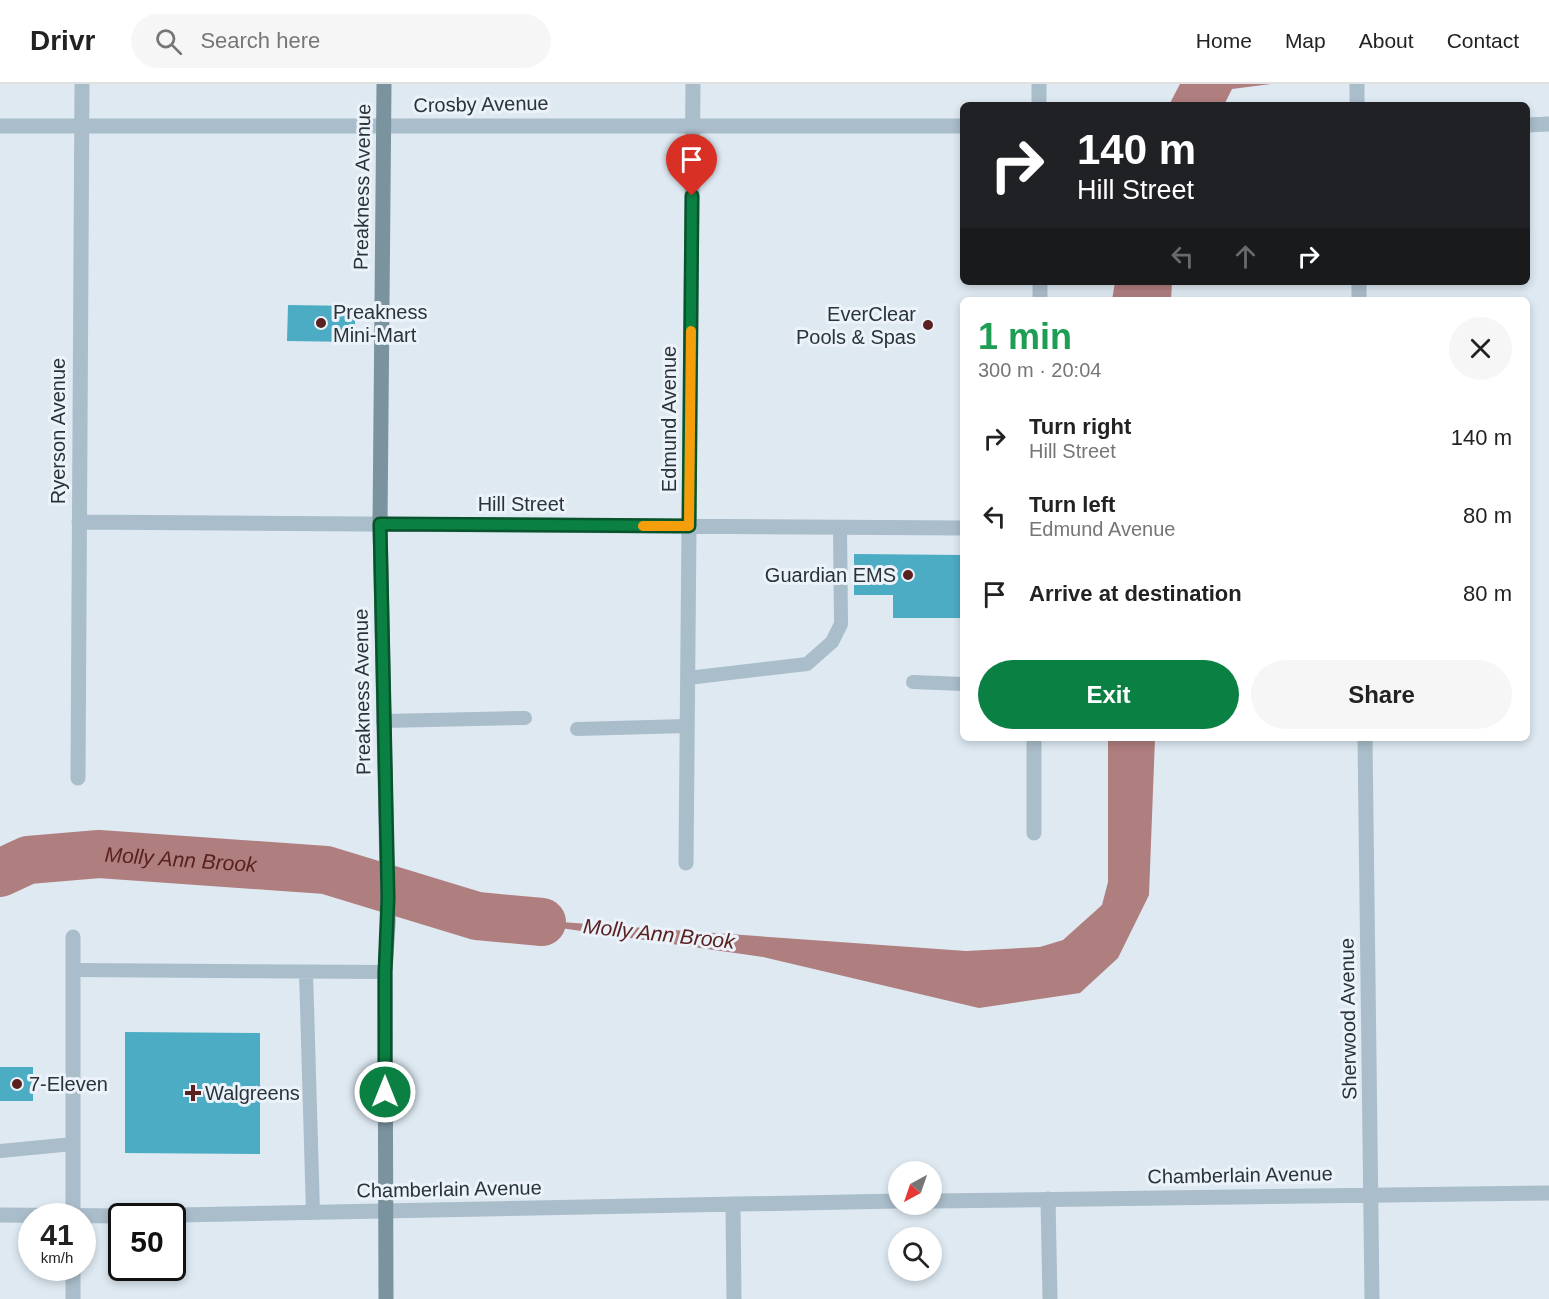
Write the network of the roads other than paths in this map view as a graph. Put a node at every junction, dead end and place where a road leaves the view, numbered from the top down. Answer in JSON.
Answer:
{"nodes":[{"id":1,"x":82,"y":84,"type":"edge"},
{"id":2,"x":384,"y":84,"type":"edge"},
{"id":3,"x":693,"y":84,"type":"edge"},
{"id":4,"x":1039,"y":84,"type":"edge"},
{"id":5,"x":1357,"y":84,"type":"edge"},
{"id":6,"x":1039,"y":102,"type":"edge"},
{"id":7,"x":1357,"y":102,"type":"edge"},
{"id":8,"x":1549,"y":124,"type":"edge"},
{"id":9,"x":693,"y":125,"type":"junction"},
{"id":10,"x":1530,"y":125,"type":"edge"},
{"id":11,"x":0,"y":126,"type":"edge"},
{"id":12,"x":81,"y":126,"type":"junction"},
{"id":13,"x":384,"y":126,"type":"junction"},
{"id":14,"x":960,"y":126,"type":"edge"},
{"id":15,"x":79,"y":522,"type":"junction"},
{"id":16,"x":380,"y":524,"type":"junction"},
{"id":17,"x":689,"y":526,"type":"junction"},
{"id":18,"x":840,"y":527,"type":"junction"},
{"id":19,"x":960,"y":528,"type":"edge"},
{"id":20,"x":688,"y":678,"type":"junction"},
{"id":21,"x":913,"y":682,"type":"dead end"},
{"id":22,"x":960,"y":684,"type":"edge"},
{"id":23,"x":525,"y":718,"type":"dead end"},
{"id":24,"x":383,"y":721,"type":"junction"},
{"id":25,"x":687,"y":726,"type":"junction"},
{"id":26,"x":578,"y":729,"type":"dead end"},
{"id":27,"x":1034,"y":741,"type":"edge"},
{"id":28,"x":1365,"y":741,"type":"edge"},
{"id":29,"x":78,"y":778,"type":"dead end"},
{"id":30,"x":1034,"y":833,"type":"dead end"},
{"id":31,"x":686,"y":863,"type":"dead end"},
{"id":32,"x":73,"y":937,"type":"dead end"},
{"id":33,"x":74,"y":970,"type":"junction"},
{"id":34,"x":306,"y":972,"type":"junction"},
{"id":35,"x":385,"y":972,"type":"junction"},
{"id":36,"x":73,"y":1144,"type":"junction"},
{"id":37,"x":0,"y":1151,"type":"edge"},
{"id":38,"x":1549,"y":1193,"type":"edge"},
{"id":39,"x":1371,"y":1195,"type":"junction"},
{"id":40,"x":1048,"y":1199,"type":"junction"},
{"id":41,"x":888,"y":1201,"type":"edge"},
{"id":42,"x":942,"y":1201,"type":"edge"},
{"id":43,"x":73,"y":1203,"type":"edge"},
{"id":44,"x":733,"y":1204,"type":"junction"},
{"id":45,"x":386,"y":1211,"type":"junction"},
{"id":46,"x":313,"y":1212,"type":"junction"},
{"id":47,"x":0,"y":1215,"type":"edge"},
{"id":48,"x":18,"y":1215,"type":"edge"},
{"id":49,"x":96,"y":1216,"type":"edge"},
{"id":50,"x":73,"y":1281,"type":"edge"},
{"id":51,"x":73,"y":1299,"type":"edge"},
{"id":52,"x":386,"y":1299,"type":"edge"},
{"id":53,"x":734,"y":1299,"type":"edge"},
{"id":54,"x":1050,"y":1299,"type":"edge"},
{"id":55,"x":1372,"y":1299,"type":"edge"}],
"edges":[{"from":1,"to":12,"type":"street","name":"Ryerson Avenue"},
{"from":2,"to":13,"type":"main road","name":"Preakness Avenue"},
{"from":3,"to":9,"type":"street","name":"Edmund Avenue"},
{"from":4,"to":6,"type":"street"},
{"from":5,"to":7,"type":"street"},
{"from":8,"to":10,"type":"street"},
{"from":9,"to":13,"type":"street","name":"Crosby Avenue"},
{"from":9,"to":14,"type":"street","name":"Crosby Avenue"},
{"from":9,"to":17,"type":"street","name":"Edmund Avenue"},
{"from":11,"to":12,"type":"street","name":"Crosby Avenue"},
{"from":12,"to":13,"type":"street","name":"Crosby Avenue"},
{"from":12,"to":15,"type":"street","name":"Ryerson Avenue"},
{"from":13,"to":16,"type":"main road","name":"Preakness Avenue"},
{"from":15,"to":16,"type":"street","name":"Hill Street"},
{"from":15,"to":29,"type":"street","name":"Ryerson Avenue"},
{"from":16,"to":17,"type":"street","name":"Hill Street"},
{"from":16,"to":24,"type":"main road","name":"Preakness Avenue"},
{"from":17,"to":18,"type":"street","name":"Hill Street"},
{"from":17,"to":20,"type":"street","name":"Edmund Avenue"},
{"from":18,"to":19,"type":"street","name":"Hill Street"},
{"from":18,"to":20,"type":"lane"},
{"from":20,"to":25,"type":"street","name":"Edmund Avenue"},
{"from":21,"to":22,"type":"lane"},
{"from":23,"to":24,"type":"lane"},
{"from":24,"to":35,"type":"main road","name":"Preakness Avenue"},
{"from":25,"to":26,"type":"lane"},
{"from":25,"to":31,"type":"street","name":"Edmund Avenue"},
{"from":27,"to":30,"type":"street"},
{"from":28,"to":39,"type":"street","name":"Sherwood Avenue"},
{"from":32,"to":33,"type":"street"},
{"from":33,"to":34,"type":"lane"},
{"from":33,"to":36,"type":"street"},
{"from":34,"to":35,"type":"lane"},
{"from":34,"to":46,"type":"lane"},
{"from":35,"to":45,"type":"main road","name":"Preakness Avenue"},
{"from":36,"to":37,"type":"lane"},
{"from":36,"to":43,"type":"street"},
{"from":38,"to":39,"type":"street","name":"Chamberlain Avenue"},
{"from":39,"to":40,"type":"street","name":"Chamberlain Avenue"},
{"from":39,"to":55,"type":"street","name":"Sherwood Avenue"},
{"from":40,"to":42,"type":"street","name":"Chamberlain Avenue"},
{"from":40,"to":54,"type":"street"},
{"from":41,"to":44,"type":"street","name":"Chamberlain Avenue"},
{"from":44,"to":45,"type":"street","name":"Chamberlain Avenue"},
{"from":44,"to":53,"type":"street"},
{"from":45,"to":46,"type":"street","name":"Chamberlain Avenue"},
{"from":45,"to":52,"type":"main road","name":"Preakness Avenue"},
{"from":46,"to":49,"type":"street","name":"Chamberlain Avenue"},
{"from":47,"to":48,"type":"street","name":"Chamberlain Avenue"},
{"from":50,"to":51,"type":"street"}]}
